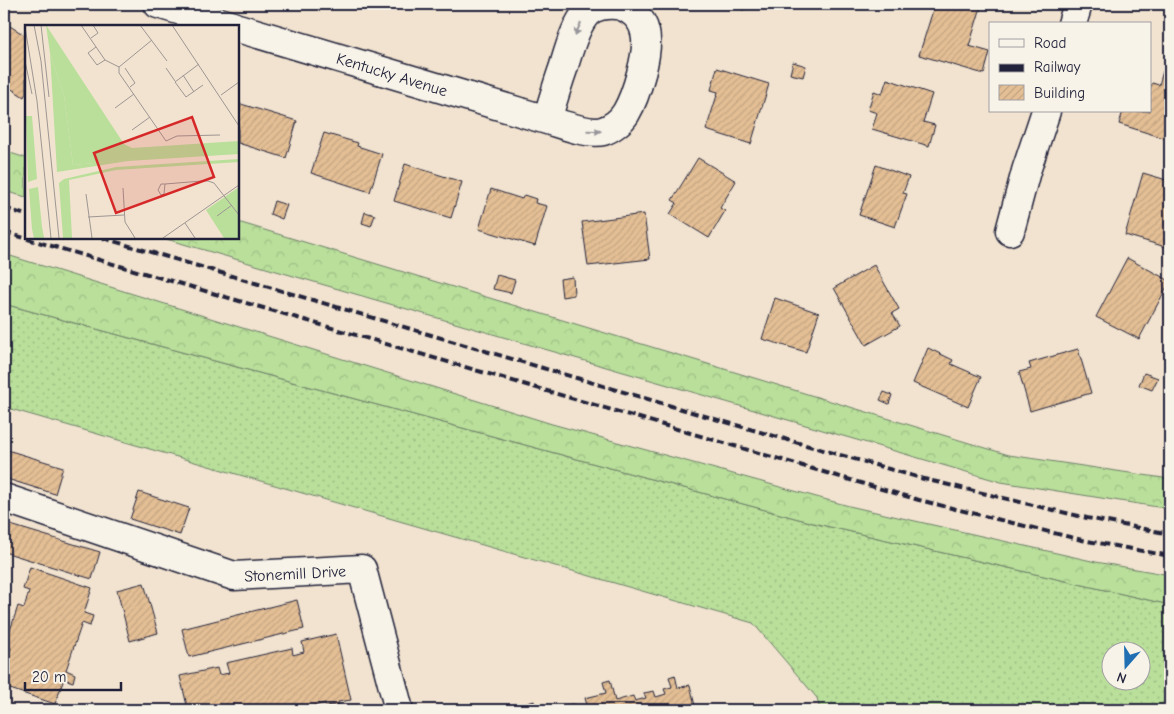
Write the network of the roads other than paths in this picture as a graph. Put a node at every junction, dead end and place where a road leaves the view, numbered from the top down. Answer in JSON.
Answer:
{"nodes":[{"id":1,"x":158,"y":4,"type":"edge"},
{"id":2,"x":1078,"y":4,"type":"edge"},
{"id":3,"x":1073,"y":22,"type":"edge"},
{"id":4,"x":230,"y":25,"type":"edge"},
{"id":5,"x":239,"y":28,"type":"edge"},
{"id":6,"x":1046,"y":112,"type":"edge"},
{"id":7,"x":547,"y":120,"type":"junction"},
{"id":8,"x":1010,"y":231,"type":"dead end"},
{"id":9,"x":4,"y":498,"type":"edge"},
{"id":10,"x":399,"y":710,"type":"edge"}],
"edges":[{"from":1,"to":4,"type":"street"},
{"from":2,"to":3,"type":"street"},
{"from":5,"to":7,"type":"street","name":"Kentucky Avenue"},
{"from":6,"to":8,"type":"street"},
{"from":7,"to":7,"type":"street","name":"Kentucky Avenue","one_way":true},
{"from":9,"to":10,"type":"street","name":"Stonemill Drive"}]}
